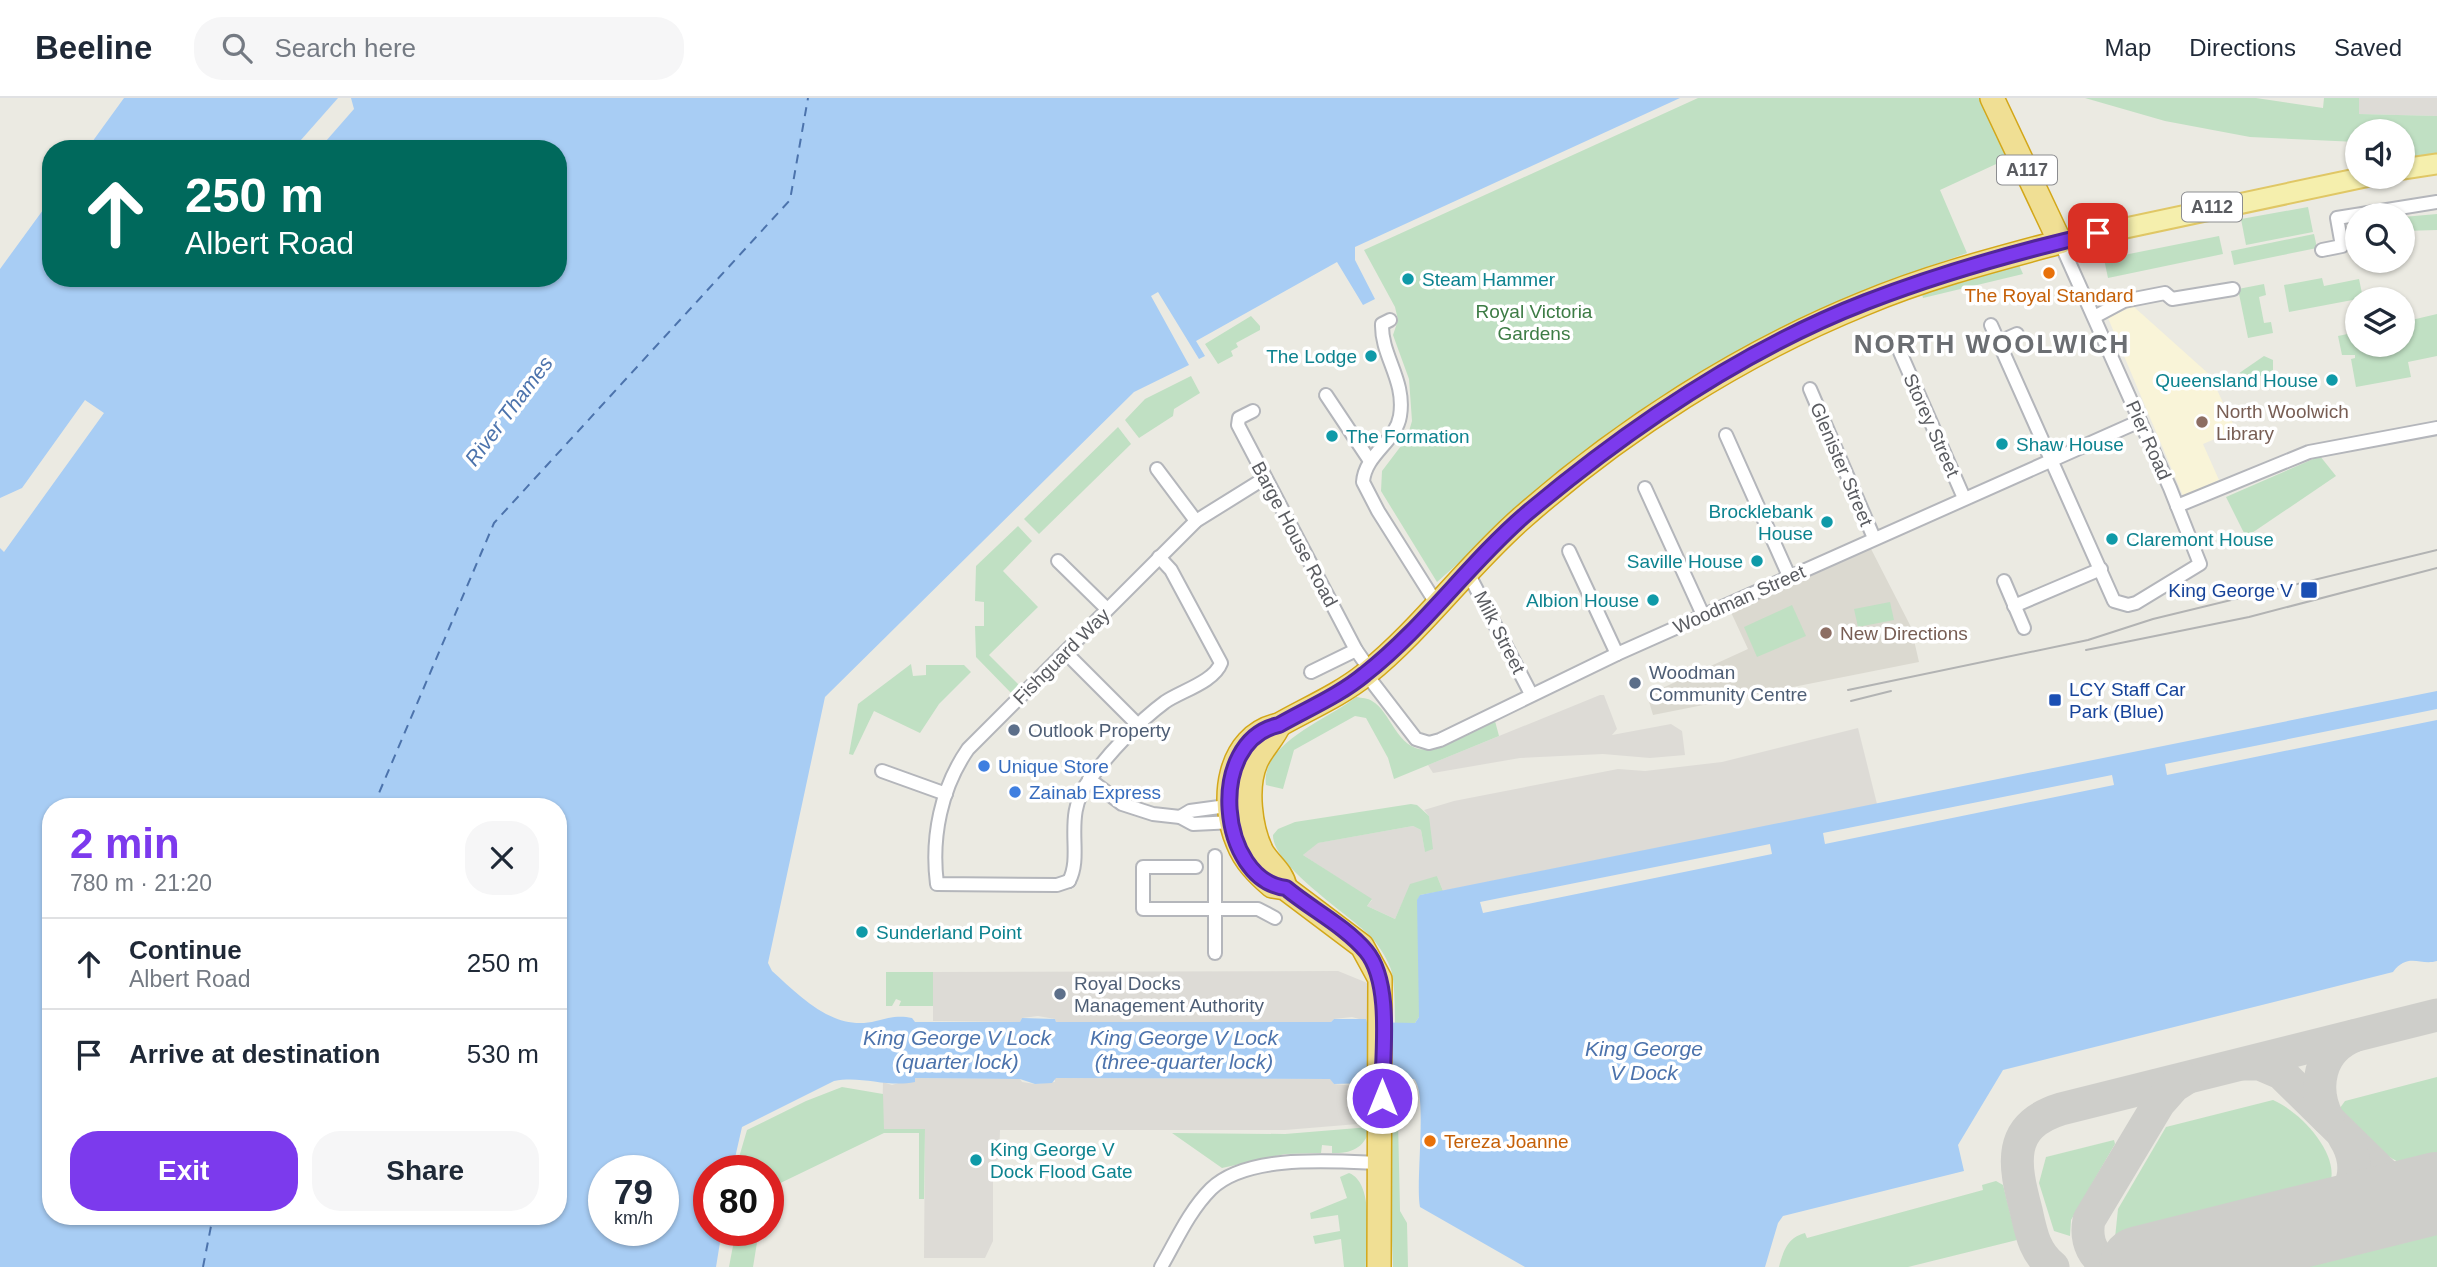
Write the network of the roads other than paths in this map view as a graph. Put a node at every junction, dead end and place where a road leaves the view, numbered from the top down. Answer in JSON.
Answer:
{"nodes":[{"id":1,"x":1992,"y":98,"type":"edge"},
{"id":2,"x":2437,"y":164,"type":"edge"},
{"id":3,"x":2415,"y":167,"type":"edge"},
{"id":4,"x":2345,"y":181,"type":"edge"},
{"id":5,"x":2437,"y":202,"type":"edge"},
{"id":6,"x":2060,"y":242,"type":"junction"},
{"id":7,"x":2322,"y":250,"type":"dead end"},
{"id":8,"x":2232,"y":289,"type":"dead end"},
{"id":9,"x":2096,"y":316,"type":"junction"},
{"id":10,"x":1390,"y":320,"type":"dead end"},
{"id":11,"x":1991,"y":325,"type":"dead end"},
{"id":12,"x":2017,"y":334,"type":"dead end"},
{"id":13,"x":1999,"y":342,"type":"junction"},
{"id":14,"x":1900,"y":352,"type":"dead end"},
{"id":15,"x":1810,"y":389,"type":"dead end"},
{"id":16,"x":1326,"y":395,"type":"dead end"},
{"id":17,"x":1253,"y":411,"type":"dead end"},
{"id":18,"x":2140,"y":421,"type":"junction"},
{"id":19,"x":2437,"y":428,"type":"edge"},
{"id":20,"x":1726,"y":435,"type":"dead end"},
{"id":21,"x":2052,"y":460,"type":"junction"},
{"id":22,"x":1370,"y":461,"type":"junction"},
{"id":23,"x":1157,"y":469,"type":"dead end"},
{"id":24,"x":1265,"y":478,"type":"junction"},
{"id":25,"x":1645,"y":488,"type":"dead end"},
{"id":26,"x":1964,"y":498,"type":"junction"},
{"id":27,"x":2177,"y":506,"type":"junction"},
{"id":28,"x":1196,"y":521,"type":"junction"},
{"id":29,"x":1874,"y":538,"type":"junction"},
{"id":30,"x":1569,"y":551,"type":"dead end"},
{"id":31,"x":1159,"y":557,"type":"junction"},
{"id":32,"x":1058,"y":561,"type":"dead end"},
{"id":33,"x":2101,"y":569,"type":"junction"},
{"id":34,"x":1467,"y":571,"type":"junction"},
{"id":35,"x":1789,"y":576,"type":"junction"},
{"id":36,"x":2004,"y":581,"type":"dead end"},
{"id":37,"x":1436,"y":603,"type":"junction"},
{"id":38,"x":2014,"y":606,"type":"junction"},
{"id":39,"x":1107,"y":609,"type":"junction"},
{"id":40,"x":1703,"y":615,"type":"junction"},
{"id":41,"x":2024,"y":628,"type":"dead end"},
{"id":42,"x":1068,"y":650,"type":"junction"},
{"id":43,"x":1356,"y":650,"type":"junction"},
{"id":44,"x":1618,"y":653,"type":"junction"},
{"id":45,"x":1311,"y":672,"type":"dead end"},
{"id":46,"x":1368,"y":672,"type":"junction"},
{"id":47,"x":1531,"y":694,"type":"junction"},
{"id":48,"x":1139,"y":726,"type":"junction"},
{"id":49,"x":882,"y":771,"type":"dead end"},
{"id":50,"x":1089,"y":779,"type":"junction"},
{"id":51,"x":946,"y":794,"type":"junction"},
{"id":52,"x":1241,"y":813,"type":"junction"},
{"id":53,"x":1215,"y":856,"type":"dead end"},
{"id":54,"x":1195,"y":867,"type":"dead end"},
{"id":55,"x":1214,"y":908,"type":"junction"},
{"id":56,"x":1275,"y":918,"type":"dead end"},
{"id":57,"x":1214,"y":953,"type":"dead end"},
{"id":58,"x":1378,"y":1163,"type":"junction"},
{"id":59,"x":1161,"y":1267,"type":"edge"},
{"id":60,"x":1379,"y":1267,"type":"edge"}],
"edges":[{"from":1,"to":6,"type":"highway","name":"Pier Road","number":"A117"},
{"from":2,"to":3,"type":"main road"},
{"from":4,"to":6,"type":"main road","number":"A112"},
{"from":5,"to":7,"type":"street"},
{"from":6,"to":9,"type":"street","name":"Pier Road"},
{"from":6,"to":34,"type":"highway"},
{"from":8,"to":9,"type":"street"},
{"from":9,"to":18,"type":"street","name":"Pier Road"},
{"from":10,"to":22,"type":"street"},
{"from":11,"to":13,"type":"street"},
{"from":12,"to":13,"type":"street"},
{"from":13,"to":21,"type":"street"},
{"from":14,"to":26,"type":"street","name":"Storey Street"},
{"from":15,"to":29,"type":"street","name":"Glenister Street"},
{"from":16,"to":22,"type":"street"},
{"from":17,"to":24,"type":"street","name":"Barge House Road"},
{"from":18,"to":21,"type":"street","name":"Woodman Street"},
{"from":18,"to":27,"type":"street","name":"Pier Road"},
{"from":19,"to":27,"type":"street"},
{"from":20,"to":35,"type":"street"},
{"from":21,"to":26,"type":"street","name":"Woodman Street"},
{"from":21,"to":33,"type":"street"},
{"from":22,"to":37,"type":"street"},
{"from":23,"to":28,"type":"street"},
{"from":24,"to":28,"type":"street","name":"Fishguard Way"},
{"from":24,"to":43,"type":"street","name":"Barge House Road"},
{"from":25,"to":40,"type":"street"},
{"from":26,"to":29,"type":"street","name":"Woodman Street"},
{"from":27,"to":33,"type":"street","name":"Pier Road"},
{"from":28,"to":31,"type":"street","name":"Fishguard Way"},
{"from":29,"to":35,"type":"street","name":"Woodman Street"},
{"from":30,"to":44,"type":"street"},
{"from":31,"to":39,"type":"street","name":"Fishguard Way"},
{"from":31,"to":48,"type":"street"},
{"from":32,"to":39,"type":"street"},
{"from":33,"to":38,"type":"street"},
{"from":34,"to":37,"type":"highway"},
{"from":34,"to":47,"type":"street","name":"Milk Street"},
{"from":35,"to":40,"type":"street","name":"Woodman Street"},
{"from":36,"to":38,"type":"street"},
{"from":37,"to":46,"type":"highway"},
{"from":38,"to":41,"type":"street"},
{"from":39,"to":42,"type":"street","name":"Fishguard Way"},
{"from":40,"to":44,"type":"street","name":"Woodman Street"},
{"from":42,"to":48,"type":"street"},
{"from":42,"to":51,"type":"street","name":"Fishguard Way"},
{"from":43,"to":45,"type":"street"},
{"from":43,"to":46,"type":"street","name":"Barge House Road"},
{"from":44,"to":47,"type":"street","name":"Woodman Street"},
{"from":46,"to":47,"type":"street","name":"Woodman Street"},
{"from":46,"to":52,"type":"highway"},
{"from":48,"to":50,"type":"street"},
{"from":49,"to":51,"type":"street"},
{"from":50,"to":51,"type":"street","name":"Fishguard Way"},
{"from":50,"to":52,"type":"street"},
{"from":52,"to":58,"type":"highway"},
{"from":53,"to":55,"type":"street"},
{"from":54,"to":55,"type":"street"},
{"from":55,"to":56,"type":"street"},
{"from":55,"to":57,"type":"street"},
{"from":58,"to":59,"type":"street"},
{"from":58,"to":60,"type":"highway"}]}
